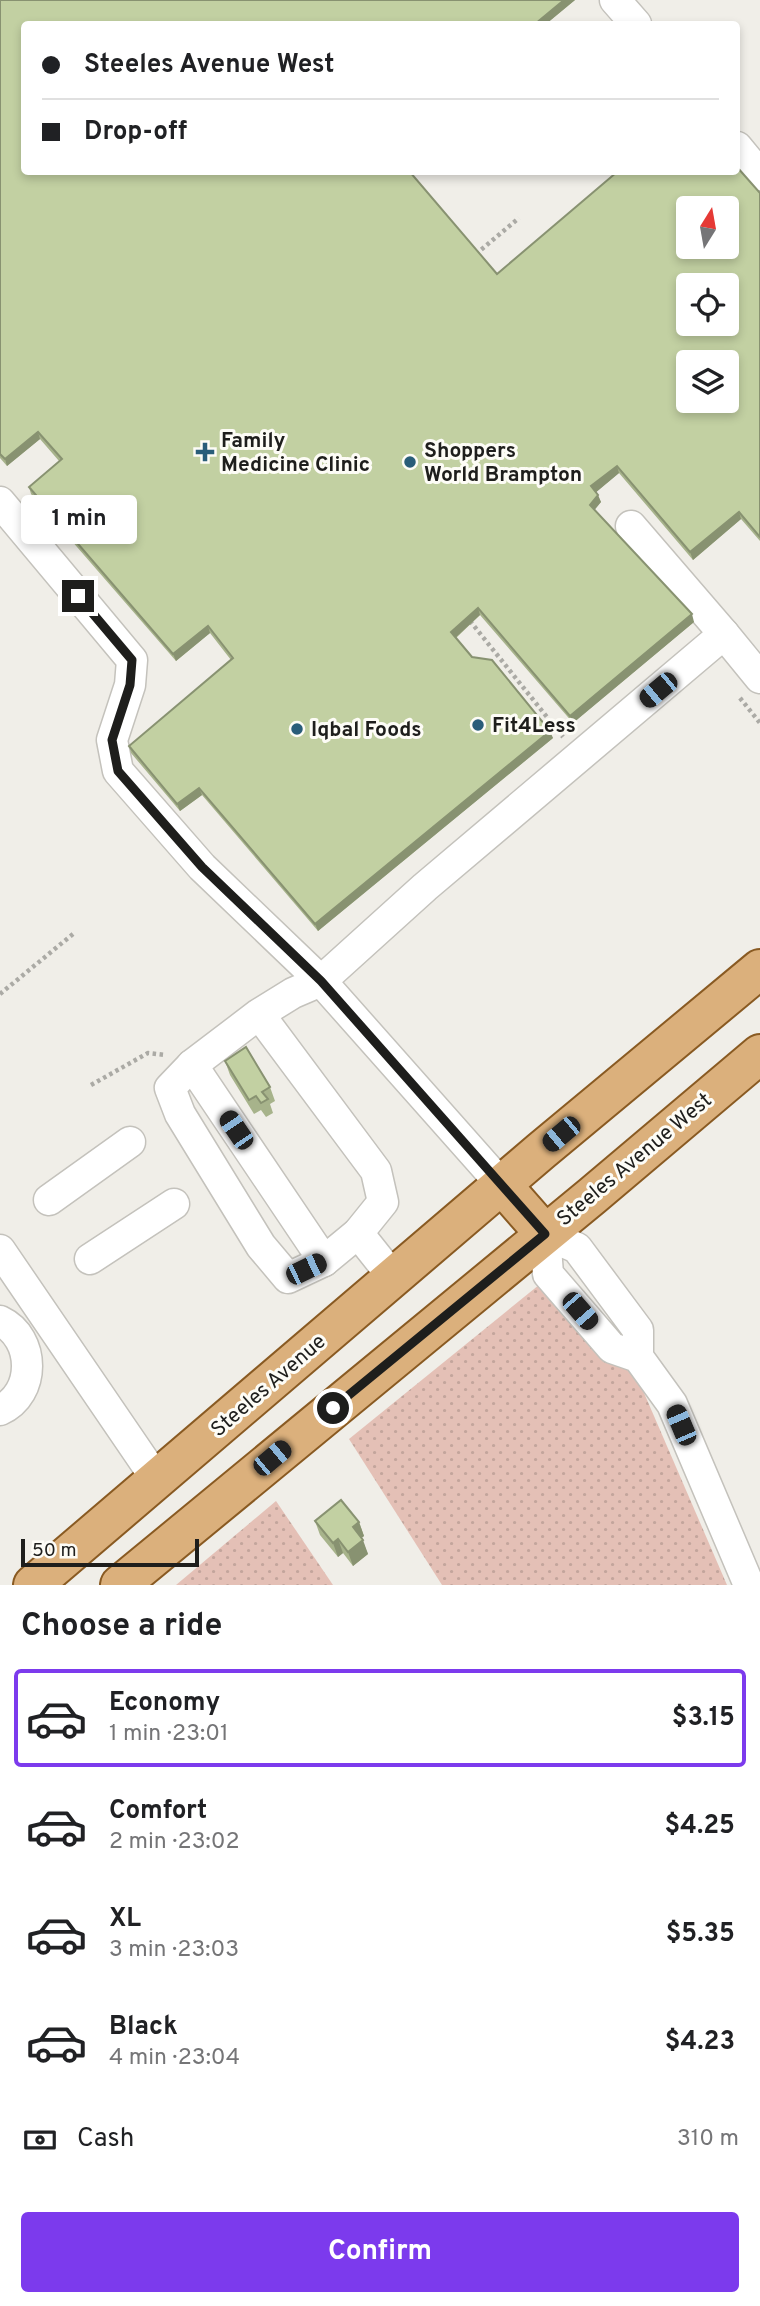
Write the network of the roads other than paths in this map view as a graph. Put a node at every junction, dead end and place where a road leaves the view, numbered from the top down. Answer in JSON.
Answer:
{"nodes":[{"id":1,"x":615,"y":0,"type":"edge"},
{"id":2,"x":633,"y":21,"type":"edge"},
{"id":3,"x":740,"y":151,"type":"edge"},
{"id":4,"x":760,"y":175,"type":"edge"},
{"id":5,"x":0,"y":502,"type":"edge"},
{"id":6,"x":631,"y":526,"type":"dead end"},
{"id":7,"x":723,"y":634,"type":"junction"},
{"id":8,"x":747,"y":684,"type":"edge"},
{"id":9,"x":760,"y":969,"type":"edge"},
{"id":10,"x":321,"y":981,"type":"junction"},
{"id":11,"x":259,"y":1014,"type":"junction"},
{"id":12,"x":760,"y":1054,"type":"edge"},
{"id":13,"x":192,"y":1065,"type":"junction"},
{"id":14,"x":130,"y":1142,"type":"dead end"},
{"id":15,"x":502,"y":1185,"type":"junction"},
{"id":16,"x":49,"y":1200,"type":"dead end"},
{"id":17,"x":174,"y":1204,"type":"dead end"},
{"id":18,"x":358,"y":1233,"type":"junction"},
{"id":19,"x":545,"y":1234,"type":"junction"},
{"id":20,"x":0,"y":1250,"type":"edge"},
{"id":21,"x":90,"y":1259,"type":"dead end"},
{"id":22,"x":324,"y":1261,"type":"junction"},
{"id":23,"x":393,"y":1277,"type":"junction"},
{"id":24,"x":9,"y":1329,"type":"edge"},
{"id":25,"x":52,"y":1329,"type":"junction"},
{"id":26,"x":0,"y":1410,"type":"edge"},
{"id":27,"x":157,"y":1480,"type":"junction"},
{"id":28,"x":191,"y":1524,"type":"junction"},
{"id":29,"x":749,"y":1568,"type":"edge"},
{"id":30,"x":33,"y":1585,"type":"edge"},
{"id":31,"x":120,"y":1585,"type":"edge"}],
"edges":[{"from":1,"to":2,"type":"street"},
{"from":3,"to":4,"type":"street"},
{"from":5,"to":10,"type":"street"},
{"from":6,"to":7,"type":"street"},
{"from":7,"to":8,"type":"street"},
{"from":7,"to":10,"type":"street"},
{"from":9,"to":15,"type":"main road"},
{"from":10,"to":11,"type":"street"},
{"from":10,"to":15,"type":"street"},
{"from":11,"to":13,"type":"street"},
{"from":11,"to":18,"type":"street"},
{"from":12,"to":19,"type":"main road","name":"Steeles Avenue West"},
{"from":13,"to":22,"type":"street"},
{"from":13,"to":22,"type":"street"},
{"from":14,"to":16,"type":"street"},
{"from":15,"to":19,"type":"main road"},
{"from":15,"to":23,"type":"main road","name":"Steeles Avenue"},
{"from":17,"to":21,"type":"street"},
{"from":18,"to":22,"type":"street"},
{"from":18,"to":23,"type":"street"},
{"from":19,"to":28,"type":"main road","name":"Steeles Avenue West"},
{"from":19,"to":29,"type":"street"},
{"from":20,"to":25,"type":"street"},
{"from":23,"to":27,"type":"main road","name":"Steeles Avenue"},
{"from":24,"to":25,"type":"street"},
{"from":24,"to":26,"type":"street"},
{"from":25,"to":27,"type":"street"},
{"from":27,"to":28,"type":"main road"},
{"from":27,"to":30,"type":"main road","name":"Steeles Avenue"},
{"from":28,"to":31,"type":"main road","name":"Steeles Avenue West"}]}
